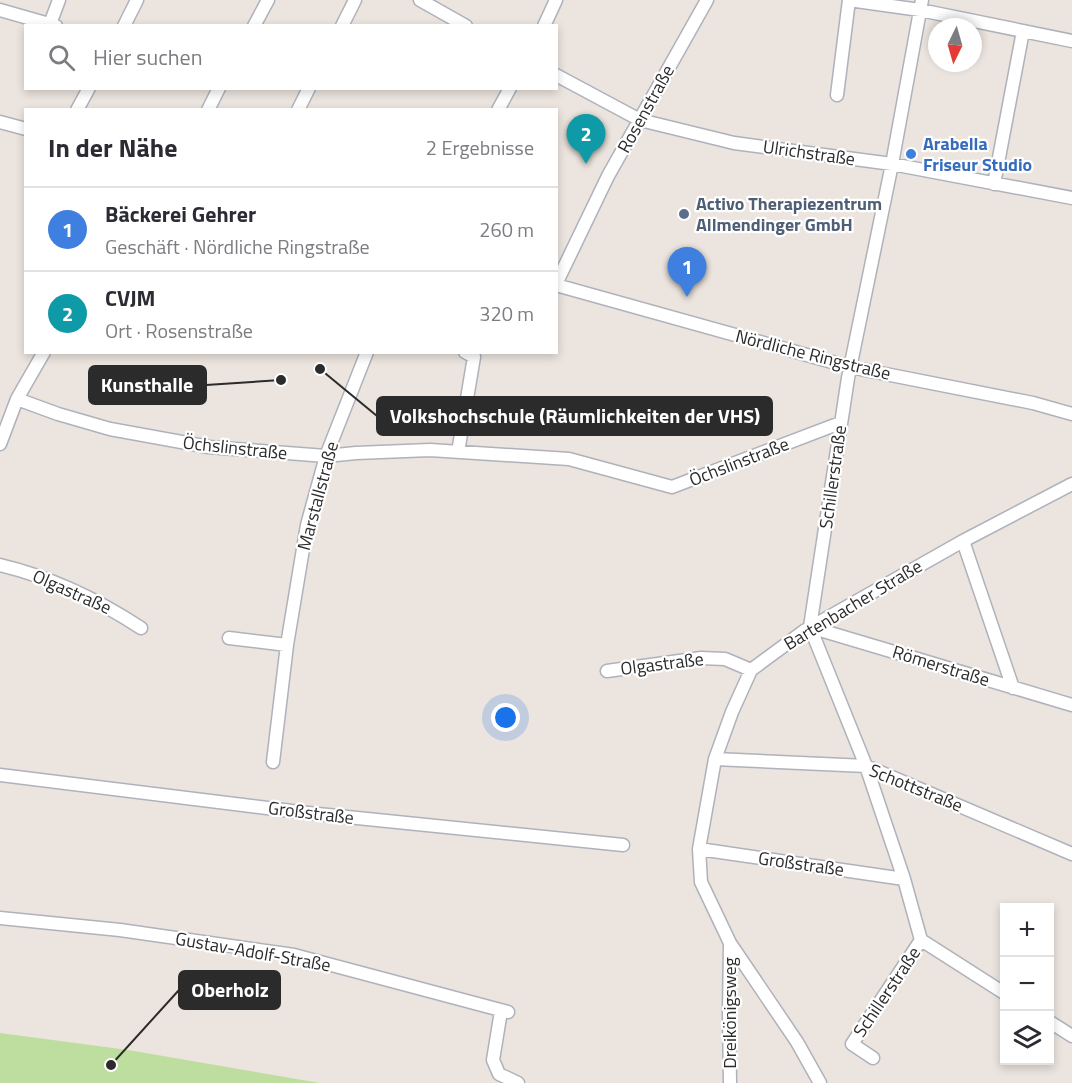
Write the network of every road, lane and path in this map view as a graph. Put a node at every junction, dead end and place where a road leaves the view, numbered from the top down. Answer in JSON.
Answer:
{"nodes":[{"id":1,"x":59,"y":0,"type":"edge"},
{"id":2,"x":137,"y":0,"type":"edge"},
{"id":3,"x":268,"y":0,"type":"edge"},
{"id":4,"x":355,"y":0,"type":"edge"},
{"id":5,"x":420,"y":0,"type":"edge"},
{"id":6,"x":556,"y":0,"type":"edge"},
{"id":7,"x":707,"y":0,"type":"edge"},
{"id":8,"x":849,"y":0,"type":"edge"},
{"id":9,"x":921,"y":5,"type":"edge"},
{"id":10,"x":0,"y":10,"type":"edge"},
{"id":11,"x":49,"y":24,"type":"edge"},
{"id":12,"x":53,"y":24,"type":"edge"},
{"id":13,"x":124,"y":24,"type":"edge"},
{"id":14,"x":255,"y":24,"type":"edge"},
{"id":15,"x":343,"y":24,"type":"edge"},
{"id":16,"x":462,"y":24,"type":"edge"},
{"id":17,"x":545,"y":24,"type":"edge"},
{"id":18,"x":1023,"y":31,"type":"junction"},
{"id":19,"x":1072,"y":41,"type":"edge"},
{"id":20,"x":558,"y":76,"type":"edge"},
{"id":21,"x":88,"y":90,"type":"edge"},
{"id":22,"x":218,"y":90,"type":"edge"},
{"id":23,"x":308,"y":90,"type":"edge"},
{"id":24,"x":509,"y":90,"type":"edge"},
{"id":25,"x":837,"y":95,"type":"dead end"},
{"id":26,"x":78,"y":108,"type":"edge"},
{"id":27,"x":209,"y":108,"type":"edge"},
{"id":28,"x":299,"y":108,"type":"edge"},
{"id":29,"x":499,"y":108,"type":"edge"},
{"id":30,"x":640,"y":120,"type":"junction"},
{"id":31,"x":0,"y":122,"type":"edge"},
{"id":32,"x":24,"y":128,"type":"edge"},
{"id":33,"x":892,"y":164,"type":"junction"},
{"id":34,"x":993,"y":184,"type":"junction"},
{"id":35,"x":1072,"y":198,"type":"edge"},
{"id":36,"x":558,"y":281,"type":"edge"},
{"id":37,"x":558,"y":286,"type":"edge"},
{"id":38,"x":43,"y":354,"type":"edge"},
{"id":39,"x":366,"y":354,"type":"edge"},
{"id":40,"x":469,"y":354,"type":"edge"},
{"id":41,"x":850,"y":367,"type":"junction"},
{"id":42,"x":17,"y":399,"type":"junction"},
{"id":43,"x":1072,"y":414,"type":"edge"},
{"id":44,"x":840,"y":423,"type":"junction"},
{"id":45,"x":0,"y":444,"type":"edge"},
{"id":46,"x":458,"y":452,"type":"junction"},
{"id":47,"x":326,"y":456,"type":"junction"},
{"id":48,"x":1072,"y":484,"type":"edge"},
{"id":49,"x":963,"y":541,"type":"junction"},
{"id":50,"x":0,"y":565,"type":"edge"},
{"id":51,"x":810,"y":627,"type":"junction"},
{"id":52,"x":141,"y":628,"type":"dead end"},
{"id":53,"x":229,"y":638,"type":"dead end"},
{"id":54,"x":287,"y":645,"type":"junction"},
{"id":55,"x":751,"y":670,"type":"junction"},
{"id":56,"x":607,"y":671,"type":"dead end"},
{"id":57,"x":1012,"y":688,"type":"junction"},
{"id":58,"x":1072,"y":705,"type":"edge"},
{"id":59,"x":715,"y":759,"type":"junction"},
{"id":60,"x":273,"y":762,"type":"dead end"},
{"id":61,"x":866,"y":766,"type":"junction"},
{"id":62,"x":0,"y":775,"type":"edge"},
{"id":63,"x":623,"y":845,"type":"dead end"},
{"id":64,"x":699,"y":849,"type":"junction"},
{"id":65,"x":1072,"y":854,"type":"edge"},
{"id":66,"x":904,"y":879,"type":"junction"},
{"id":67,"x":0,"y":918,"type":"edge"},
{"id":68,"x":921,"y":940,"type":"junction"},
{"id":69,"x":730,"y":944,"type":"junction"},
{"id":70,"x":1000,"y":990,"type":"edge"},
{"id":71,"x":1054,"y":1025,"type":"edge"},
{"id":72,"x":1072,"y":1036,"type":"edge"},
{"id":73,"x":873,"y":1058,"type":"dead end"},
{"id":74,"x":518,"y":1083,"type":"edge"},
{"id":75,"x":730,"y":1083,"type":"edge"},
{"id":76,"x":820,"y":1083,"type":"edge"}],
"edges":[{"from":1,"to":12,"type":"street"},
{"from":2,"to":13,"type":"street"},
{"from":3,"to":14,"type":"street"},
{"from":4,"to":15,"type":"street"},
{"from":5,"to":16,"type":"street"},
{"from":6,"to":17,"type":"street"},
{"from":7,"to":30,"type":"street","name":"Rosenstraße"},
{"from":8,"to":9,"type":"street"},
{"from":8,"to":25,"type":"street"},
{"from":9,"to":18,"type":"street"},
{"from":9,"to":33,"type":"street","name":"Schillerstraße"},
{"from":10,"to":11,"type":"street"},
{"from":18,"to":19,"type":"street"},
{"from":18,"to":34,"type":"street"},
{"from":20,"to":30,"type":"street","name":"Ulrichstraße"},
{"from":21,"to":26,"type":"street"},
{"from":22,"to":27,"type":"street"},
{"from":23,"to":28,"type":"street"},
{"from":24,"to":29,"type":"street"},
{"from":30,"to":33,"type":"street","name":"Ulrichstraße"},
{"from":30,"to":36,"type":"street","name":"Rosenstraße"},
{"from":31,"to":32,"type":"street"},
{"from":33,"to":34,"type":"street","name":"Ulrichstraße"},
{"from":33,"to":41,"type":"street","name":"Schillerstraße"},
{"from":34,"to":35,"type":"street","name":"Ulrichstraße"},
{"from":37,"to":41,"type":"street","name":"Nördliche Ringstraße"},
{"from":38,"to":42,"type":"street"},
{"from":39,"to":47,"type":"street","name":"Marstallstraße"},
{"from":40,"to":46,"type":"street"},
{"from":41,"to":43,"type":"street","name":"Nördliche Ringstraße"},
{"from":41,"to":44,"type":"street","name":"Schillerstraße"},
{"from":42,"to":45,"type":"street"},
{"from":42,"to":47,"type":"street","name":"Öchslinstraße"},
{"from":44,"to":46,"type":"street","name":"Öchslinstraße"},
{"from":44,"to":51,"type":"street","name":"Schillerstraße"},
{"from":46,"to":47,"type":"street","name":"Öchslinstraße"},
{"from":47,"to":54,"type":"street","name":"Marstallstraße"},
{"from":48,"to":49,"type":"street","name":"Bartenbacher Straße"},
{"from":49,"to":51,"type":"street","name":"Bartenbacher Straße"},
{"from":49,"to":57,"type":"street"},
{"from":50,"to":52,"type":"street","name":"Olgastraße"},
{"from":51,"to":55,"type":"street","name":"Bartenbacher Straße"},
{"from":51,"to":57,"type":"street","name":"Römerstraße"},
{"from":51,"to":61,"type":"street","name":"Schillerstraße"},
{"from":53,"to":54,"type":"street"},
{"from":54,"to":60,"type":"street","name":"Marstallstraße"},
{"from":55,"to":56,"type":"street","name":"Olgastraße"},
{"from":55,"to":59,"type":"street","name":"Bartenbacher Straße"},
{"from":57,"to":58,"type":"street","name":"Römerstraße"},
{"from":59,"to":61,"type":"street","name":"Schottstraße"},
{"from":59,"to":64,"type":"street","name":"Bartenbacher Straße"},
{"from":61,"to":65,"type":"street","name":"Schottstraße"},
{"from":61,"to":66,"type":"street","name":"Schillerstraße"},
{"from":62,"to":63,"type":"street","name":"Großstraße"},
{"from":64,"to":66,"type":"street","name":"Großstraße"},
{"from":64,"to":69,"type":"street","name":"Bartenbacher Straße"},
{"from":66,"to":68,"type":"street","name":"Schillerstraße"},
{"from":67,"to":74,"type":"street","name":"Gustav-Adolf-Straße"},
{"from":68,"to":70,"type":"street","name":"Schillerstraße"},
{"from":68,"to":73,"type":"street","name":"Schillerstraße"},
{"from":69,"to":75,"type":"street","name":"Dreikönigsweg"},
{"from":69,"to":76,"type":"street","name":"Bartenbacher Straße"},
{"from":71,"to":72,"type":"street"}]}
